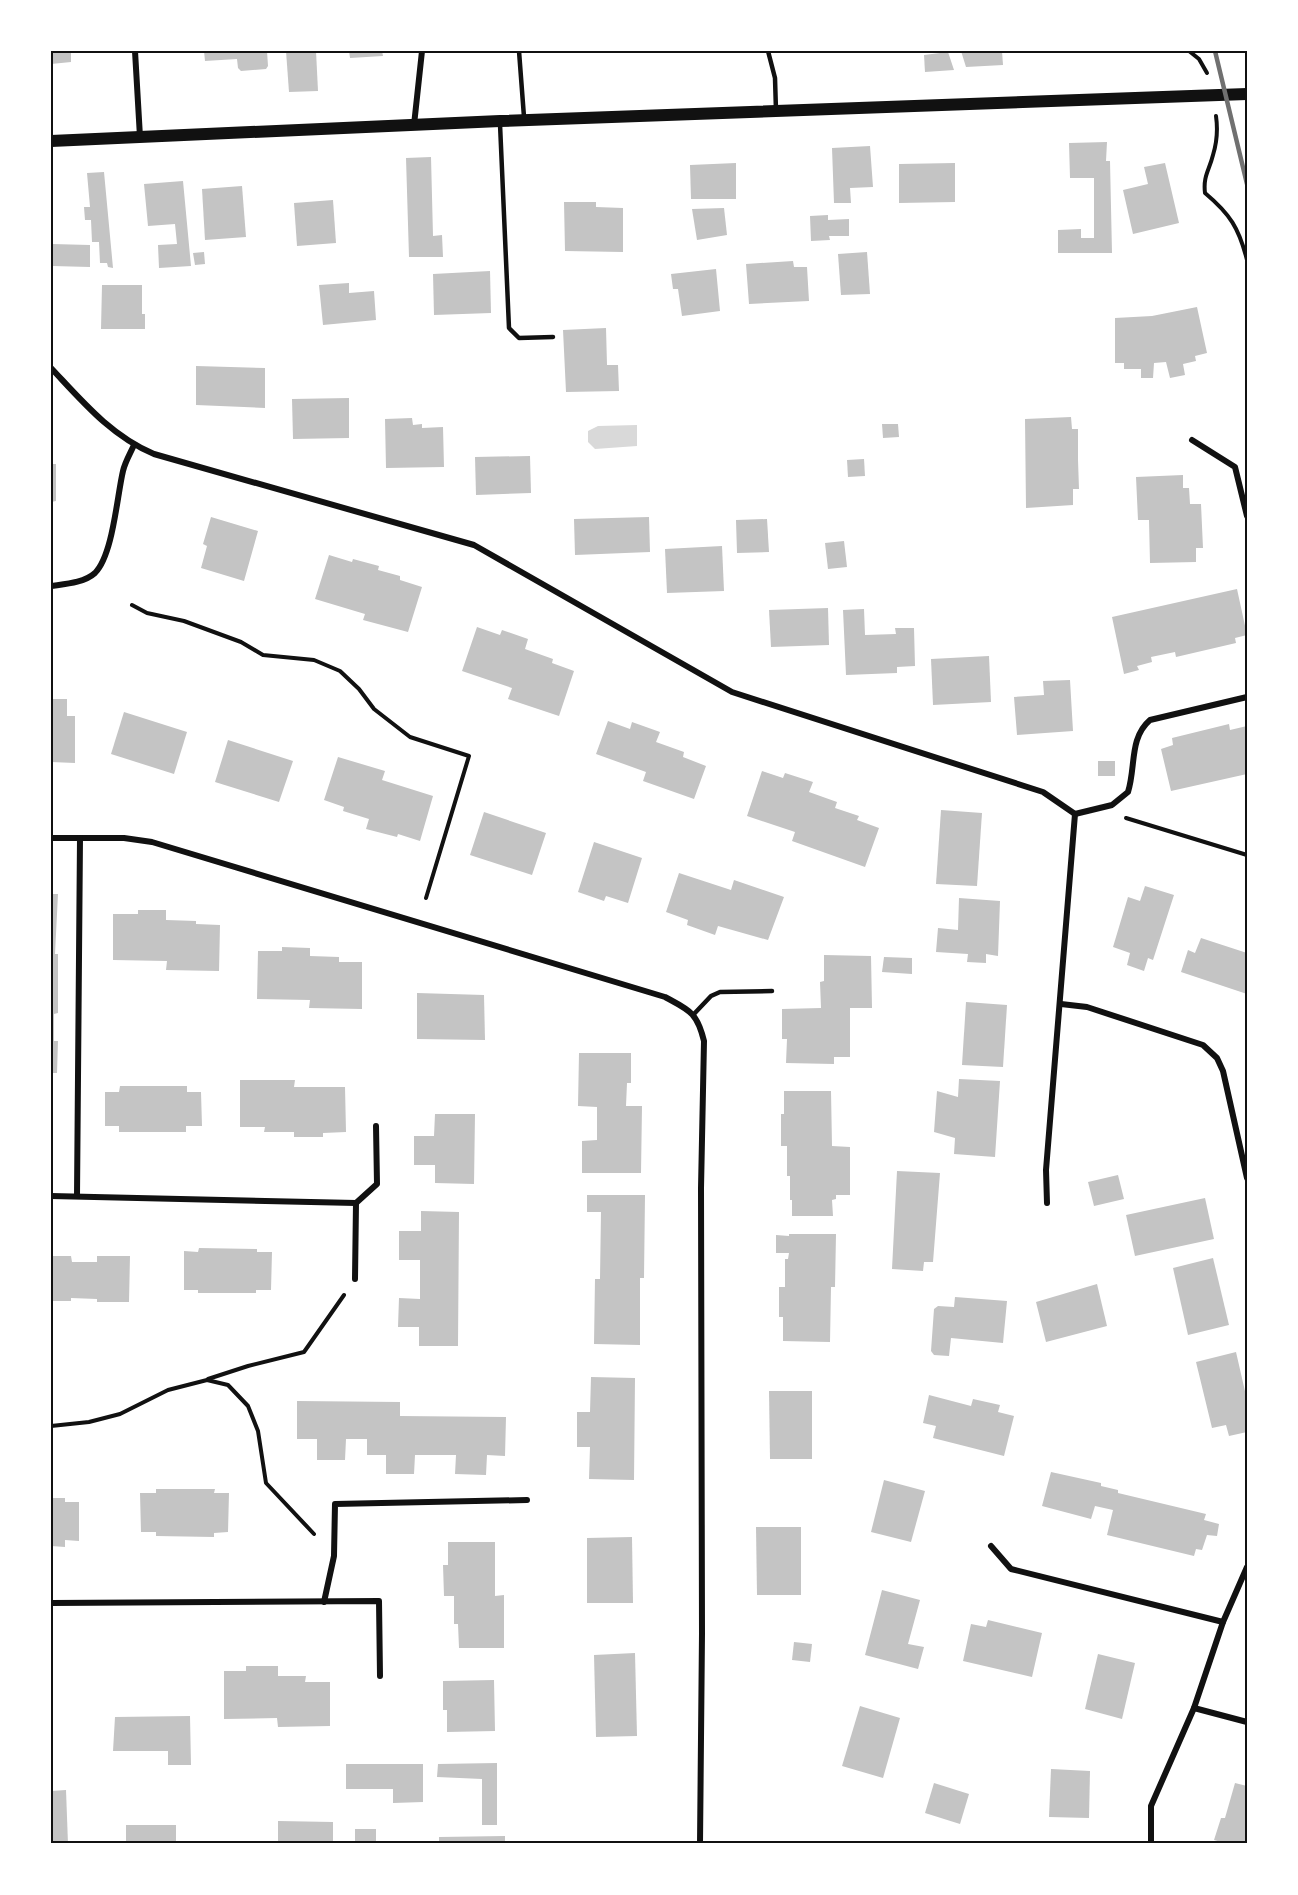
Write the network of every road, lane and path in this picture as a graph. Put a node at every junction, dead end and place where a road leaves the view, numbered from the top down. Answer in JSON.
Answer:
{"nodes":[{"id":1,"x":135,"y":51,"type":"edge"},
{"id":2,"x":422,"y":51,"type":"edge"},
{"id":3,"x":519,"y":51,"type":"edge"},
{"id":4,"x":768,"y":51,"type":"edge"},
{"id":5,"x":1189,"y":51,"type":"edge"},
{"id":6,"x":1207,"y":73,"type":"dead end"},
{"id":7,"x":1247,"y":94,"type":"edge"},
{"id":8,"x":776,"y":111,"type":"junction"},
{"id":9,"x":1215,"y":113,"type":"dead end"},
{"id":10,"x":524,"y":120,"type":"junction"},
{"id":11,"x":500,"y":121,"type":"junction"},
{"id":12,"x":414,"y":125,"type":"junction"},
{"id":13,"x":140,"y":138,"type":"junction"},
{"id":14,"x":51,"y":141,"type":"edge"},
{"id":15,"x":1247,"y":260,"type":"edge"},
{"id":16,"x":553,"y":337,"type":"dead end"},
{"id":17,"x":51,"y":368,"type":"edge"},
{"id":18,"x":1192,"y":440,"type":"dead end"},
{"id":19,"x":134,"y":445,"type":"junction"},
{"id":20,"x":1247,"y":516,"type":"edge"},
{"id":21,"x":51,"y":586,"type":"edge"},
{"id":22,"x":132,"y":605,"type":"dead end"},
{"id":23,"x":1247,"y":697,"type":"edge"},
{"id":24,"x":1112,"y":805,"type":"junction"},
{"id":25,"x":1075,"y":814,"type":"junction"},
{"id":26,"x":51,"y":838,"type":"edge"},
{"id":27,"x":80,"y":838,"type":"junction"},
{"id":28,"x":1247,"y":855,"type":"edge"},
{"id":29,"x":426,"y":898,"type":"dead end"},
{"id":30,"x":772,"y":991,"type":"dead end"},
{"id":31,"x":1061,"y":1004,"type":"junction"},
{"id":32,"x":693,"y":1015,"type":"junction"},
{"id":33,"x":376,"y":1126,"type":"dead end"},
{"id":34,"x":1247,"y":1178,"type":"edge"},
{"id":35,"x":51,"y":1196,"type":"edge"},
{"id":36,"x":77,"y":1196,"type":"junction"},
{"id":37,"x":356,"y":1203,"type":"junction"},
{"id":38,"x":1047,"y":1203,"type":"dead end"},
{"id":39,"x":355,"y":1279,"type":"joint"},
{"id":40,"x":207,"y":1380,"type":"junction"},
{"id":41,"x":51,"y":1426,"type":"edge"},
{"id":42,"x":527,"y":1500,"type":"dead end"},
{"id":43,"x":991,"y":1546,"type":"dead end"},
{"id":44,"x":334,"y":1556,"type":"junction"},
{"id":45,"x":1247,"y":1567,"type":"edge"},
{"id":46,"x":324,"y":1602,"type":"junction"},
{"id":47,"x":51,"y":1603,"type":"edge"},
{"id":48,"x":1222,"y":1622,"type":"junction"},
{"id":49,"x":380,"y":1676,"type":"dead end"},
{"id":50,"x":1194,"y":1708,"type":"junction"},
{"id":51,"x":1247,"y":1722,"type":"edge"},
{"id":52,"x":700,"y":1844,"type":"edge"},
{"id":53,"x":1151,"y":1844,"type":"edge"}],
"edges":[{"from":1,"to":13,"type":"street"},
{"from":2,"to":12,"type":"street"},
{"from":3,"to":10,"type":"lane"},
{"from":4,"to":8,"type":"lane"},
{"from":5,"to":6,"type":"path"},
{"from":7,"to":8,"type":"main road"},
{"from":8,"to":10,"type":"main road"},
{"from":9,"to":15,"type":"path"},
{"from":10,"to":11,"type":"main road"},
{"from":11,"to":12,"type":"main road"},
{"from":11,"to":16,"type":"lane"},
{"from":12,"to":13,"type":"main road"},
{"from":13,"to":14,"type":"main road"},
{"from":17,"to":19,"type":"street"},
{"from":18,"to":20,"type":"street"},
{"from":19,"to":21,"type":"street"},
{"from":19,"to":25,"type":"street"},
{"from":22,"to":29,"type":"path"},
{"from":23,"to":24,"type":"street"},
{"from":24,"to":25,"type":"street"},
{"from":24,"to":28,"type":"path"},
{"from":25,"to":31,"type":"street"},
{"from":26,"to":27,"type":"street"},
{"from":27,"to":32,"type":"street"},
{"from":27,"to":36,"type":"street"},
{"from":30,"to":32,"type":"lane"},
{"from":31,"to":34,"type":"street"},
{"from":31,"to":38,"type":"street"},
{"from":32,"to":52,"type":"street"},
{"from":33,"to":37,"type":"street"},
{"from":35,"to":36,"type":"street"},
{"from":36,"to":37,"type":"street"},
{"from":37,"to":39,"type":"street"},
{"from":39,"to":40,"type":"path"},
{"from":40,"to":41,"type":"path"},
{"from":40,"to":44,"type":"path"},
{"from":42,"to":44,"type":"street"},
{"from":43,"to":48,"type":"street"},
{"from":44,"to":46,"type":"street"},
{"from":45,"to":48,"type":"street"},
{"from":46,"to":47,"type":"street"},
{"from":46,"to":49,"type":"street"},
{"from":48,"to":50,"type":"street"},
{"from":50,"to":51,"type":"street"},
{"from":50,"to":53,"type":"street"}]}
